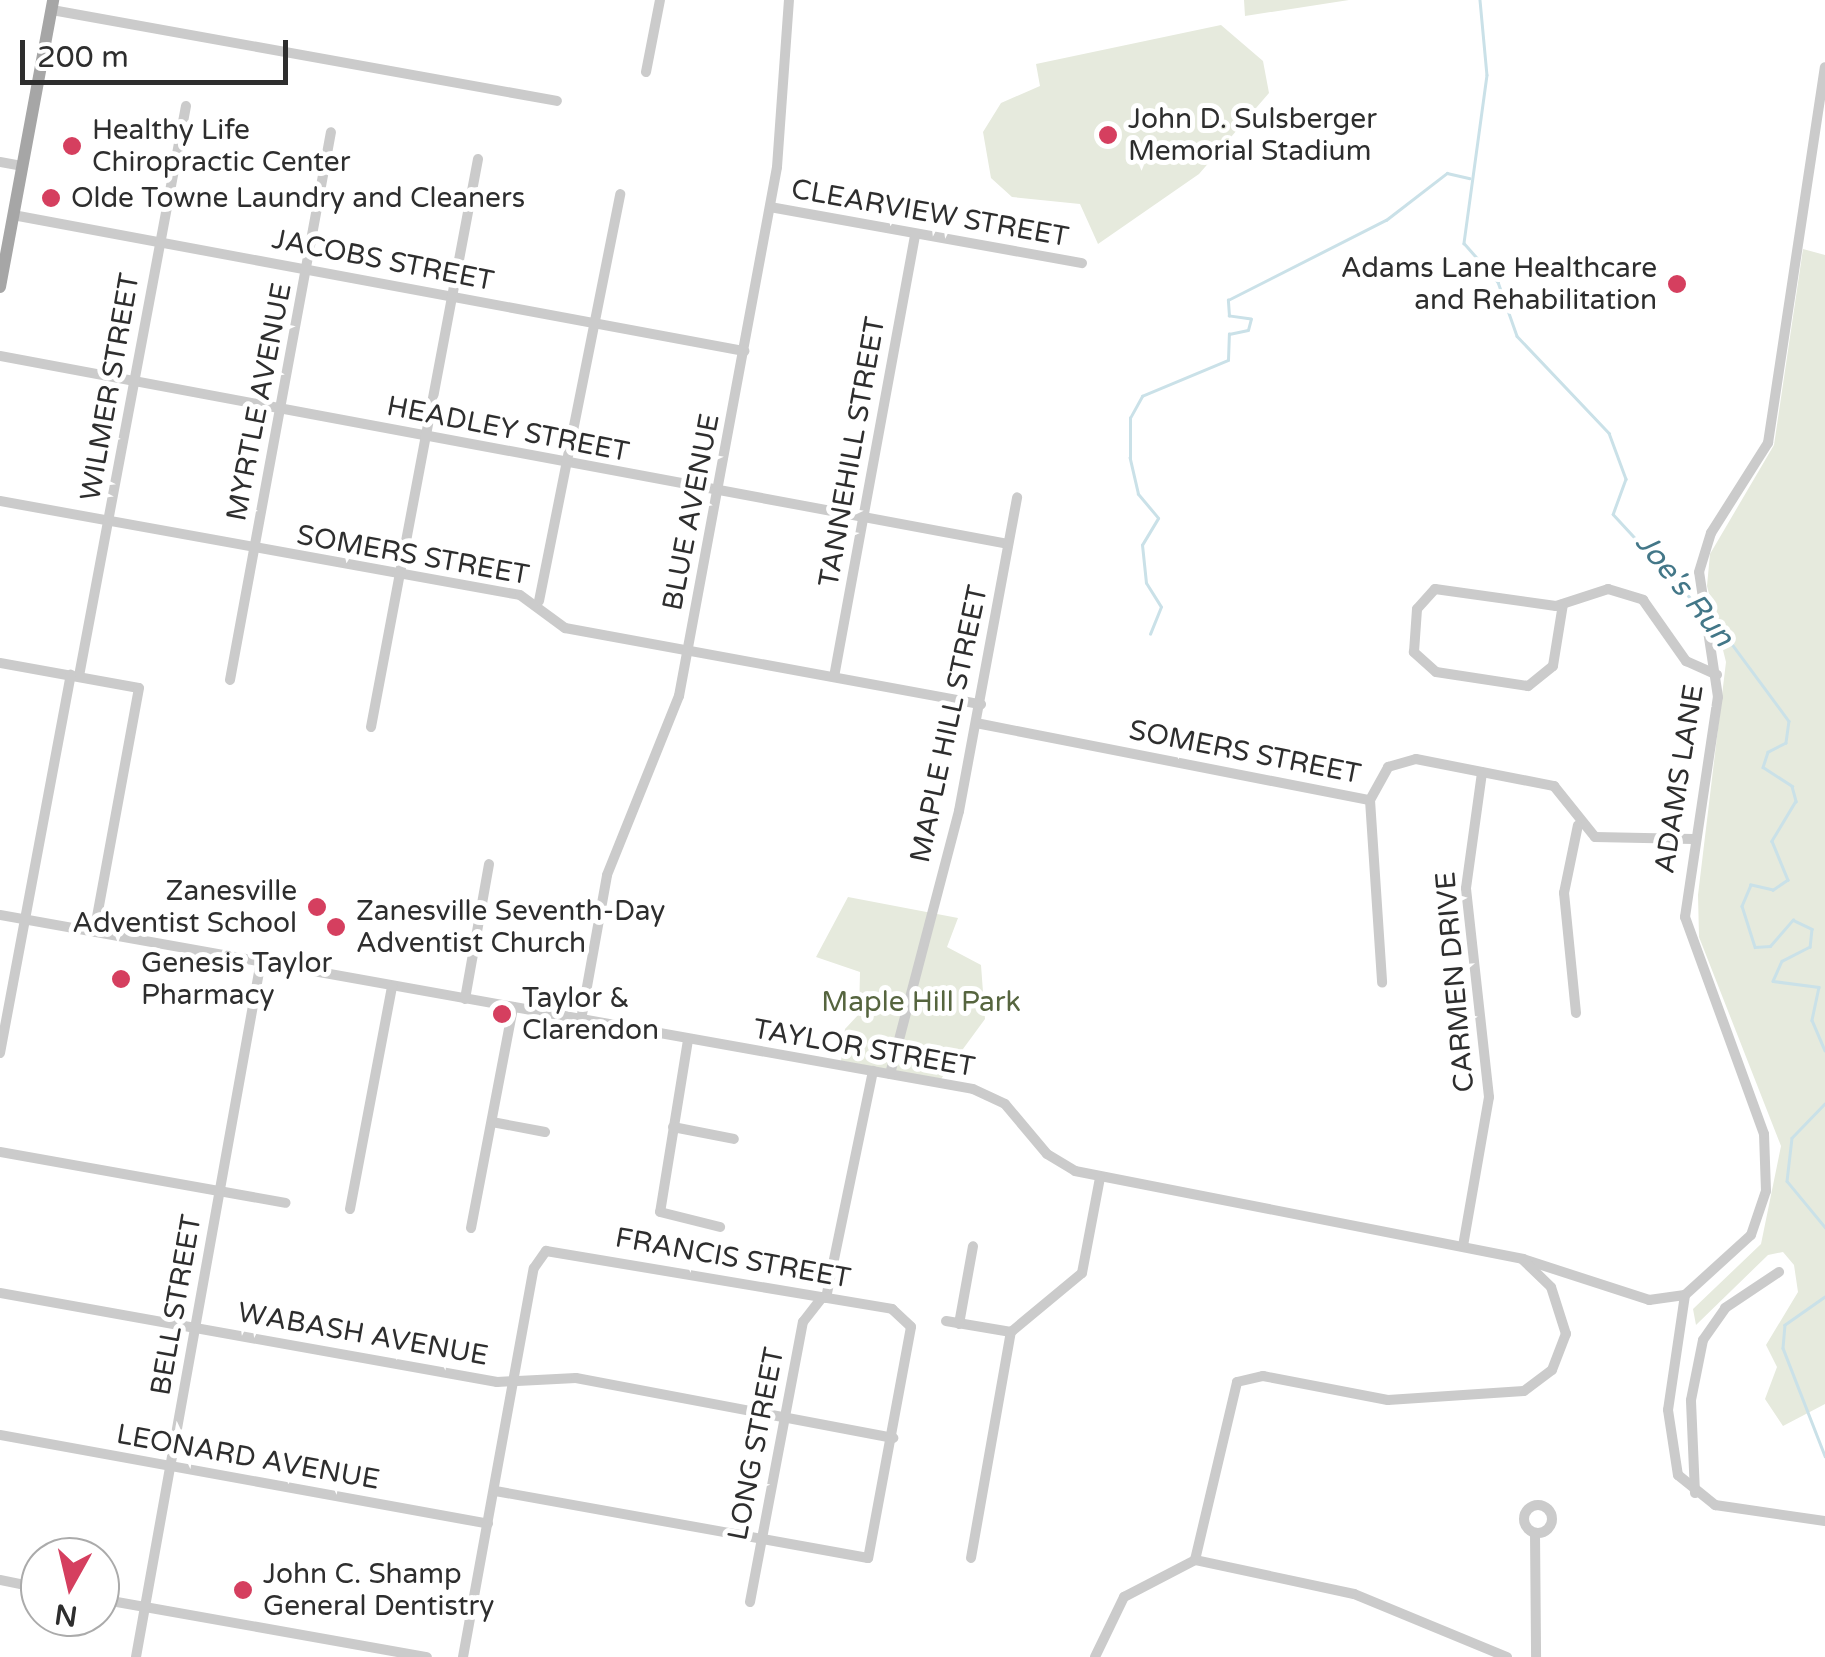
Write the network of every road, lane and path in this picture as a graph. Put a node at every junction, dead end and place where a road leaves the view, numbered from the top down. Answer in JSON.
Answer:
{"nodes":[{"id":1,"x":660,"y":0,"type":"edge"},
{"id":2,"x":789,"y":0,"type":"edge"},
{"id":3,"x":53,"y":5,"type":"edge"},
{"id":4,"x":1825,"y":67,"type":"edge"},
{"id":5,"x":646,"y":72,"type":"dead end"},
{"id":6,"x":556,"y":102,"type":"dead end"},
{"id":7,"x":186,"y":106,"type":"dead end"},
{"id":8,"x":1820,"y":129,"type":"edge"},
{"id":9,"x":331,"y":132,"type":"dead end"},
{"id":10,"x":478,"y":159,"type":"dead end"},
{"id":11,"x":0,"y":162,"type":"edge"},
{"id":12,"x":22,"y":166,"type":"junction"},
{"id":13,"x":620,"y":194,"type":"dead end"},
{"id":14,"x":770,"y":207,"type":"junction"},
{"id":15,"x":13,"y":214,"type":"junction"},
{"id":16,"x":914,"y":234,"type":"junction"},
{"id":17,"x":160,"y":242,"type":"junction"},
{"id":18,"x":1082,"y":263,"type":"dead end"},
{"id":19,"x":306,"y":268,"type":"junction"},
{"id":20,"x":0,"y":287,"type":"edge"},
{"id":21,"x":452,"y":296,"type":"junction"},
{"id":22,"x":599,"y":324,"type":"junction"},
{"id":23,"x":744,"y":351,"type":"junction"},
{"id":24,"x":0,"y":356,"type":"edge"},
{"id":25,"x":134,"y":382,"type":"junction"},
{"id":26,"x":280,"y":408,"type":"junction"},
{"id":27,"x":427,"y":436,"type":"junction"},
{"id":28,"x":572,"y":464,"type":"junction"},
{"id":29,"x":718,"y":490,"type":"junction"},
{"id":30,"x":1017,"y":497,"type":"dead end"},
{"id":31,"x":0,"y":501,"type":"edge"},
{"id":32,"x":863,"y":517,"type":"junction"},
{"id":33,"x":108,"y":521,"type":"junction"},
{"id":34,"x":1008,"y":544,"type":"junction"},
{"id":35,"x":254,"y":548,"type":"junction"},
{"id":36,"x":401,"y":575,"type":"junction"},
{"id":37,"x":539,"y":601,"type":"junction"},
{"id":38,"x":1564,"y":604,"type":"junction"},
{"id":39,"x":688,"y":650,"type":"junction"},
{"id":40,"x":0,"y":663,"type":"edge"},
{"id":41,"x":75,"y":675,"type":"junction"},
{"id":42,"x":1718,"y":675,"type":"junction"},
{"id":43,"x":834,"y":677,"type":"junction"},
{"id":44,"x":230,"y":680,"type":"dead end"},
{"id":45,"x":980,"y":704,"type":"junction"},
{"id":46,"x":976,"y":723,"type":"junction"},
{"id":47,"x":372,"y":727,"type":"dead end"},
{"id":48,"x":1482,"y":772,"type":"junction"},
{"id":49,"x":1370,"y":800,"type":"junction"},
{"id":50,"x":1578,"y":824,"type":"junction"},
{"id":51,"x":1693,"y":840,"type":"junction"},
{"id":52,"x":490,"y":864,"type":"dead end"},
{"id":53,"x":0,"y":915,"type":"edge"},
{"id":54,"x":25,"y":919,"type":"junction"},
{"id":55,"x":94,"y":932,"type":"junction"},
{"id":56,"x":261,"y":962,"type":"junction"},
{"id":57,"x":1382,"y":983,"type":"dead end"},
{"id":58,"x":392,"y":986,"type":"junction"},
{"id":59,"x":465,"y":999,"type":"junction"},
{"id":60,"x":513,"y":1008,"type":"junction"},
{"id":61,"x":1576,"y":1013,"type":"dead end"},
{"id":62,"x":581,"y":1020,"type":"junction"},
{"id":63,"x":688,"y":1040,"type":"junction"},
{"id":64,"x":0,"y":1053,"type":"edge"},
{"id":65,"x":873,"y":1071,"type":"junction"},
{"id":66,"x":890,"y":1074,"type":"junction"},
{"id":67,"x":492,"y":1122,"type":"junction"},
{"id":68,"x":673,"y":1127,"type":"junction"},
{"id":69,"x":545,"y":1132,"type":"dead end"},
{"id":70,"x":734,"y":1138,"type":"dead end"},
{"id":71,"x":0,"y":1152,"type":"edge"},
{"id":72,"x":1100,"y":1178,"type":"junction"},
{"id":73,"x":220,"y":1191,"type":"junction"},
{"id":74,"x":285,"y":1203,"type":"dead end"},
{"id":75,"x":350,"y":1209,"type":"dead end"},
{"id":76,"x":720,"y":1226,"type":"dead end"},
{"id":77,"x":472,"y":1228,"type":"dead end"},
{"id":78,"x":973,"y":1246,"type":"dead end"},
{"id":79,"x":1462,"y":1246,"type":"junction"},
{"id":80,"x":1522,"y":1259,"type":"junction"},
{"id":81,"x":1779,"y":1272,"type":"dead end"},
{"id":82,"x":0,"y":1293,"type":"edge"},
{"id":83,"x":1685,"y":1295,"type":"junction"},
{"id":84,"x":823,"y":1299,"type":"junction"},
{"id":85,"x":946,"y":1322,"type":"dead end"},
{"id":86,"x":959,"y":1324,"type":"junction"},
{"id":87,"x":196,"y":1327,"type":"junction"},
{"id":88,"x":1011,"y":1332,"type":"junction"},
{"id":89,"x":515,"y":1382,"type":"junction"},
{"id":90,"x":783,"y":1420,"type":"junction"},
{"id":91,"x":0,"y":1435,"type":"edge"},
{"id":92,"x":893,"y":1438,"type":"junction"},
{"id":93,"x":170,"y":1466,"type":"junction"},
{"id":94,"x":494,"y":1492,"type":"junction"},
{"id":95,"x":1696,"y":1493,"type":"junction"},
{"id":96,"x":1825,"y":1521,"type":"edge"},
{"id":97,"x":488,"y":1524,"type":"junction"},
{"id":98,"x":1534,"y":1533,"type":"dead end"},
{"id":99,"x":760,"y":1541,"type":"junction"},
{"id":100,"x":970,"y":1558,"type":"dead end"},
{"id":101,"x":1195,"y":1560,"type":"junction"},
{"id":102,"x":750,"y":1602,"type":"dead end"},
{"id":103,"x":120,"y":1603,"type":"edge"},
{"id":104,"x":144,"y":1608,"type":"junction"},
{"id":105,"x":136,"y":1657,"type":"edge"},
{"id":106,"x":427,"y":1657,"type":"edge"},
{"id":107,"x":463,"y":1657,"type":"edge"},
{"id":108,"x":1095,"y":1657,"type":"edge"},
{"id":109,"x":1507,"y":1657,"type":"edge"},
{"id":110,"x":1536,"y":1657,"type":"edge"}],
"edges":[{"from":1,"to":5,"type":"street"},
{"from":2,"to":14,"type":"street","name":"BLUE AVENUE"},
{"from":3,"to":6,"type":"street"},
{"from":3,"to":12,"type":"main road"},
{"from":4,"to":8,"type":"street","name":"ADAMS LANE"},
{"from":7,"to":17,"type":"street","name":"WILMER STREET"},
{"from":8,"to":42,"type":"street","name":"ADAMS LANE"},
{"from":9,"to":19,"type":"street","name":"MYRTLE AVENUE"},
{"from":10,"to":21,"type":"street"},
{"from":11,"to":12,"type":"street"},
{"from":12,"to":15,"type":"main road"},
{"from":13,"to":22,"type":"street"},
{"from":14,"to":16,"type":"street","name":"CLEARVIEW STREET"},
{"from":14,"to":23,"type":"street","name":"BLUE AVENUE"},
{"from":15,"to":17,"type":"street","name":"JACOBS STREET"},
{"from":15,"to":20,"type":"main road"},
{"from":16,"to":18,"type":"street","name":"CLEARVIEW STREET"},
{"from":16,"to":32,"type":"street","name":"TANNEHILL STREET"},
{"from":17,"to":19,"type":"street","name":"JACOBS STREET"},
{"from":17,"to":25,"type":"street","name":"WILMER STREET"},
{"from":19,"to":21,"type":"street","name":"JACOBS STREET"},
{"from":19,"to":26,"type":"street","name":"MYRTLE AVENUE"},
{"from":21,"to":22,"type":"street","name":"JACOBS STREET"},
{"from":21,"to":27,"type":"street"},
{"from":22,"to":23,"type":"street","name":"JACOBS STREET"},
{"from":22,"to":28,"type":"street"},
{"from":23,"to":29,"type":"street","name":"BLUE AVENUE"},
{"from":24,"to":25,"type":"street","name":"HEADLEY STREET"},
{"from":25,"to":26,"type":"street","name":"HEADLEY STREET"},
{"from":25,"to":33,"type":"street","name":"WILMER STREET"},
{"from":26,"to":27,"type":"street","name":"HEADLEY STREET"},
{"from":26,"to":35,"type":"street","name":"MYRTLE AVENUE"},
{"from":27,"to":28,"type":"street","name":"HEADLEY STREET"},
{"from":27,"to":36,"type":"street"},
{"from":28,"to":29,"type":"street","name":"HEADLEY STREET"},
{"from":28,"to":37,"type":"street"},
{"from":29,"to":32,"type":"street","name":"HEADLEY STREET"},
{"from":29,"to":39,"type":"street","name":"BLUE AVENUE"},
{"from":30,"to":34,"type":"street","name":"MAPLE HILL STREET"},
{"from":31,"to":33,"type":"street","name":"SOMERS STREET"},
{"from":32,"to":34,"type":"street","name":"HEADLEY STREET"},
{"from":32,"to":43,"type":"street","name":"TANNEHILL STREET"},
{"from":33,"to":35,"type":"street","name":"SOMERS STREET"},
{"from":33,"to":41,"type":"street","name":"WILMER STREET"},
{"from":34,"to":45,"type":"street","name":"MAPLE HILL STREET"},
{"from":35,"to":36,"type":"street","name":"SOMERS STREET"},
{"from":35,"to":44,"type":"street","name":"MYRTLE AVENUE"},
{"from":36,"to":37,"type":"street","name":"SOMERS STREET"},
{"from":36,"to":47,"type":"street"},
{"from":37,"to":39,"type":"street","name":"SOMERS STREET"},
{"from":38,"to":38,"type":"street"},
{"from":38,"to":42,"type":"street"},
{"from":39,"to":43,"type":"street","name":"SOMERS STREET"},
{"from":39,"to":62,"type":"street","name":"BLUE AVENUE"},
{"from":40,"to":41,"type":"street"},
{"from":41,"to":54,"type":"street","name":"WILMER STREET"},
{"from":41,"to":55,"type":"street"},
{"from":42,"to":51,"type":"street","name":"ADAMS LANE"},
{"from":43,"to":45,"type":"street","name":"SOMERS STREET"},
{"from":45,"to":46,"type":"street","name":"MAPLE HILL STREET"},
{"from":46,"to":49,"type":"street","name":"SOMERS STREET"},
{"from":46,"to":66,"type":"street","name":"MAPLE HILL STREET"},
{"from":48,"to":49,"type":"street","name":"SOMERS STREET"},
{"from":48,"to":50,"type":"street","name":"SOMERS STREET"},
{"from":48,"to":79,"type":"street","name":"CARMEN DRIVE"},
{"from":49,"to":57,"type":"street"},
{"from":50,"to":51,"type":"street"},
{"from":50,"to":61,"type":"street"},
{"from":51,"to":83,"type":"street","name":"ADAMS LANE"},
{"from":52,"to":59,"type":"street"},
{"from":53,"to":54,"type":"street","name":"TAYLOR STREET"},
{"from":54,"to":55,"type":"street","name":"TAYLOR STREET"},
{"from":54,"to":64,"type":"street","name":"WILMER STREET"},
{"from":55,"to":56,"type":"street","name":"TAYLOR STREET"},
{"from":56,"to":58,"type":"street","name":"TAYLOR STREET"},
{"from":56,"to":73,"type":"street","name":"BELL STREET"},
{"from":58,"to":59,"type":"street","name":"TAYLOR STREET"},
{"from":58,"to":75,"type":"street"},
{"from":59,"to":60,"type":"street","name":"TAYLOR STREET"},
{"from":60,"to":62,"type":"street","name":"TAYLOR STREET"},
{"from":60,"to":67,"type":"street"},
{"from":62,"to":63,"type":"street","name":"TAYLOR STREET"},
{"from":63,"to":65,"type":"street","name":"TAYLOR STREET"},
{"from":63,"to":68,"type":"street"},
{"from":65,"to":66,"type":"street","name":"TAYLOR STREET"},
{"from":65,"to":84,"type":"street","name":"LONG STREET"},
{"from":66,"to":72,"type":"street","name":"TAYLOR STREET"},
{"from":67,"to":69,"type":"street"},
{"from":67,"to":77,"type":"street"},
{"from":68,"to":70,"type":"street"},
{"from":68,"to":76,"type":"street"},
{"from":71,"to":73,"type":"street"},
{"from":72,"to":79,"type":"street","name":"TAYLOR STREET"},
{"from":72,"to":88,"type":"street"},
{"from":73,"to":74,"type":"street"},
{"from":73,"to":87,"type":"street","name":"BELL STREET"},
{"from":78,"to":86,"type":"street"},
{"from":79,"to":80,"type":"street","name":"TAYLOR STREET"},
{"from":80,"to":83,"type":"street","name":"TAYLOR STREET"},
{"from":80,"to":101,"type":"street"},
{"from":81,"to":95,"type":"street"},
{"from":82,"to":87,"type":"street","name":"WABASH AVENUE"},
{"from":83,"to":95,"type":"street"},
{"from":84,"to":89,"type":"street","name":"FRANCIS STREET"},
{"from":84,"to":90,"type":"street","name":"LONG STREET"},
{"from":84,"to":92,"type":"street","name":"FRANCIS STREET"},
{"from":85,"to":86,"type":"street"},
{"from":86,"to":88,"type":"street"},
{"from":87,"to":89,"type":"street","name":"WABASH AVENUE"},
{"from":87,"to":93,"type":"street","name":"BELL STREET"},
{"from":88,"to":100,"type":"street"},
{"from":89,"to":90,"type":"street","name":"WABASH AVENUE"},
{"from":89,"to":94,"type":"street"},
{"from":90,"to":92,"type":"street","name":"WABASH AVENUE"},
{"from":90,"to":99,"type":"street","name":"LONG STREET"},
{"from":91,"to":93,"type":"street","name":"LEONARD AVENUE"},
{"from":92,"to":99,"type":"street"},
{"from":93,"to":97,"type":"street","name":"LEONARD AVENUE"},
{"from":93,"to":104,"type":"street","name":"BELL STREET"},
{"from":94,"to":97,"type":"street"},
{"from":94,"to":99,"type":"street"},
{"from":95,"to":96,"type":"street"},
{"from":97,"to":107,"type":"street"},
{"from":98,"to":110,"type":"street"},
{"from":99,"to":102,"type":"street","name":"LONG STREET"},
{"from":101,"to":108,"type":"street"},
{"from":101,"to":109,"type":"street"},
{"from":103,"to":104,"type":"street"},
{"from":104,"to":105,"type":"street","name":"BELL STREET"},
{"from":104,"to":106,"type":"street"}]}
